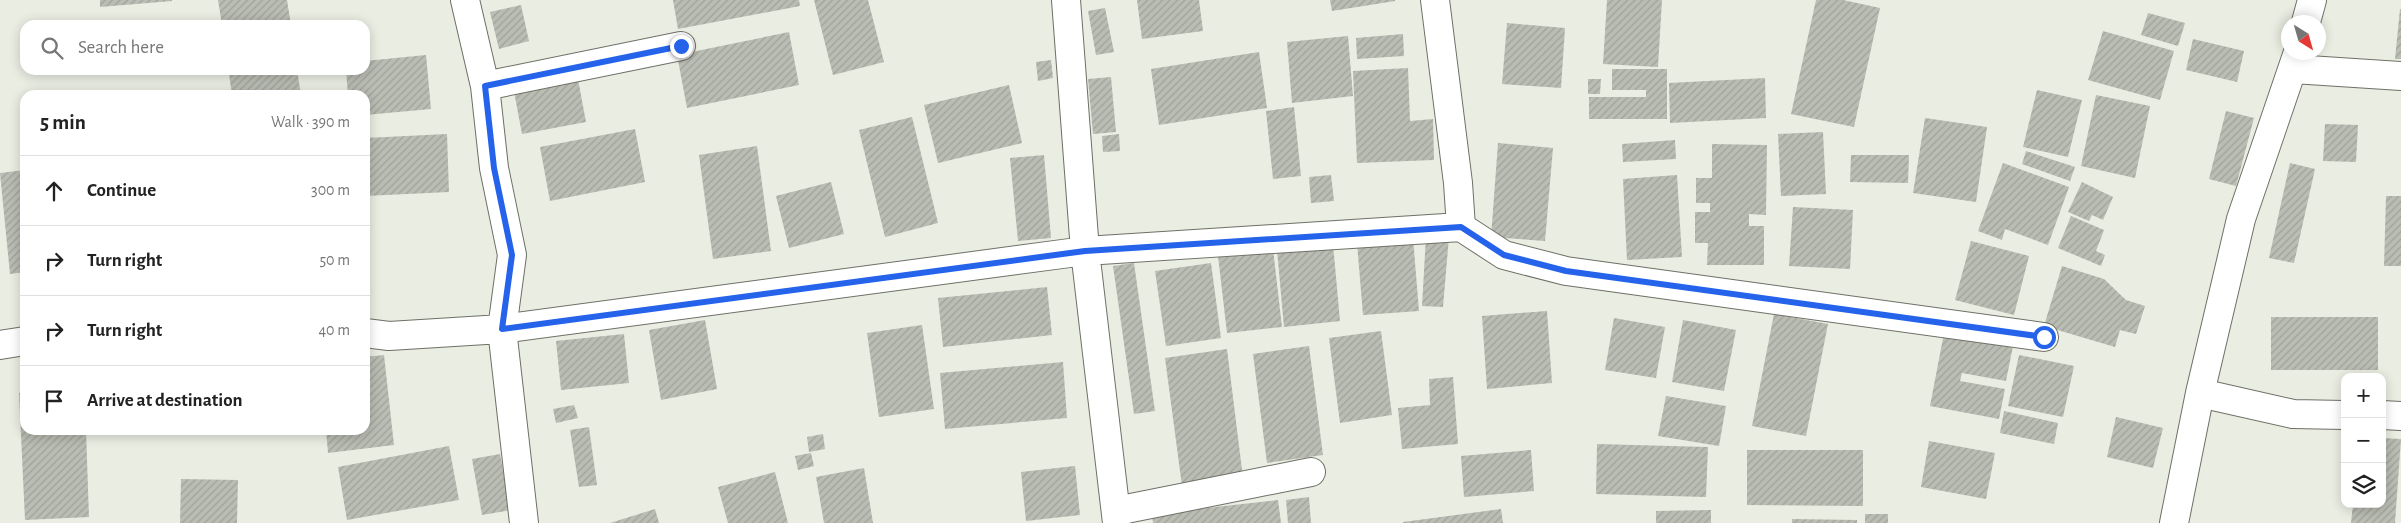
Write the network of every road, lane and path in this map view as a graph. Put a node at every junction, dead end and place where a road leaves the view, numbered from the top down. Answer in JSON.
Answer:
{"nodes":[{"id":1,"x":465,"y":0,"type":"edge"},
{"id":2,"x":1066,"y":0,"type":"edge"},
{"id":3,"x":1435,"y":0,"type":"edge"},
{"id":4,"x":2312,"y":0,"type":"edge"},
{"id":5,"x":2308,"y":15,"type":"edge"},
{"id":6,"x":681,"y":46,"type":"dead end"},
{"id":7,"x":2296,"y":61,"type":"edge"},
{"id":8,"x":2401,"y":76,"type":"edge"},
{"id":9,"x":485,"y":86,"type":"junction"},
{"id":10,"x":1461,"y":227,"type":"junction"},
{"id":11,"x":1085,"y":251,"type":"junction"},
{"id":12,"x":502,"y":329,"type":"junction"},
{"id":13,"x":370,"y":334,"type":"edge"},
{"id":14,"x":2044,"y":337,"type":"dead end"},
{"id":15,"x":20,"y":342,"type":"edge"},
{"id":16,"x":0,"y":345,"type":"edge"},
{"id":17,"x":2200,"y":393,"type":"junction"},
{"id":18,"x":2341,"y":415,"type":"edge"},
{"id":19,"x":2386,"y":415,"type":"edge"},
{"id":20,"x":2401,"y":416,"type":"edge"},
{"id":21,"x":1311,"y":472,"type":"dead end"},
{"id":22,"x":1117,"y":517,"type":"edge"},
{"id":23,"x":524,"y":523,"type":"edge"},
{"id":24,"x":2174,"y":523,"type":"edge"}],
"edges":[{"from":1,"to":9,"type":"street"},
{"from":2,"to":11,"type":"street"},
{"from":3,"to":10,"type":"street"},
{"from":4,"to":5,"type":"street"},
{"from":6,"to":9,"type":"street"},
{"from":7,"to":8,"type":"street"},
{"from":7,"to":17,"type":"street"},
{"from":9,"to":12,"type":"street"},
{"from":10,"to":11,"type":"street"},
{"from":10,"to":14,"type":"street"},
{"from":11,"to":12,"type":"street"},
{"from":11,"to":22,"type":"street"},
{"from":12,"to":13,"type":"street"},
{"from":12,"to":23,"type":"street"},
{"from":15,"to":16,"type":"street"},
{"from":17,"to":18,"type":"street"},
{"from":17,"to":24,"type":"street"},
{"from":19,"to":20,"type":"street"},
{"from":21,"to":22,"type":"street"}]}
